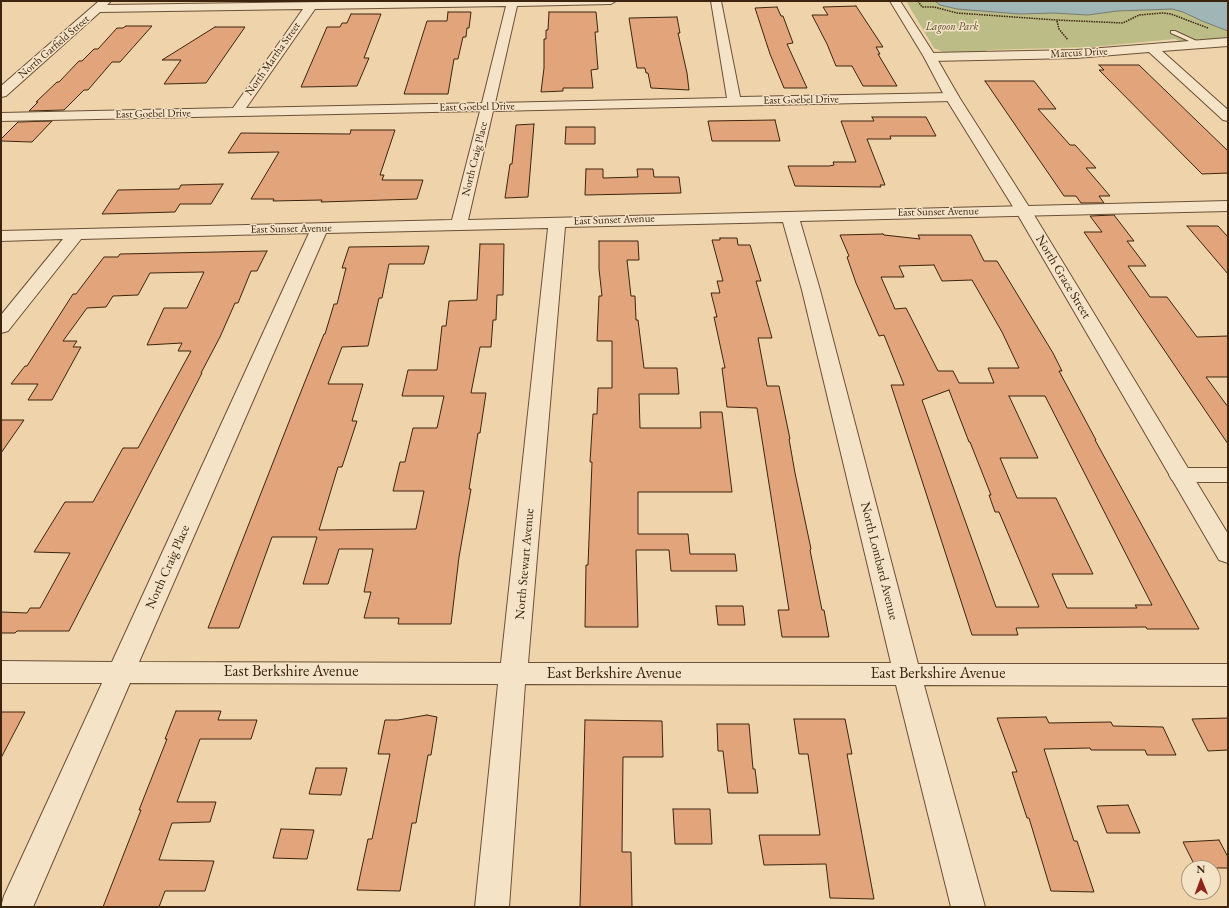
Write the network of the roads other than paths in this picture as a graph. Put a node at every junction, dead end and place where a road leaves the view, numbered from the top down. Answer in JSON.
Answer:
{"nodes":[{"id":1,"x":106,"y":1,"type":"edge"},
{"id":2,"x":611,"y":1,"type":"edge"},
{"id":3,"x":716,"y":1,"type":"edge"},
{"id":4,"x":895,"y":1,"type":"edge"},
{"id":5,"x":512,"y":2,"type":"edge"},
{"id":6,"x":310,"y":6,"type":"junction"},
{"id":7,"x":96,"y":9,"type":"junction"},
{"id":8,"x":1173,"y":32,"type":"dead end"},
{"id":9,"x":1228,"y":42,"type":"edge"},
{"id":10,"x":1200,"y":44,"type":"junction"},
{"id":11,"x":1153,"y":49,"type":"junction"},
{"id":12,"x":930,"y":57,"type":"junction"},
{"id":13,"x":1,"y":93,"type":"edge"},
{"id":14,"x":952,"y":97,"type":"junction"},
{"id":15,"x":734,"y":101,"type":"junction"},
{"id":16,"x":488,"y":107,"type":"junction"},
{"id":17,"x":236,"y":113,"type":"junction"},
{"id":18,"x":1,"y":117,"type":"edge"},
{"id":19,"x":1228,"y":117,"type":"edge"},
{"id":20,"x":1228,"y":206,"type":"edge"},
{"id":21,"x":1023,"y":210,"type":"junction"},
{"id":22,"x":790,"y":216,"type":"junction"},
{"id":23,"x":557,"y":222,"type":"junction"},
{"id":24,"x":459,"y":224,"type":"junction"},
{"id":25,"x":320,"y":228,"type":"junction"},
{"id":26,"x":76,"y":234,"type":"junction"},
{"id":27,"x":1,"y":236,"type":"edge"},
{"id":28,"x":1,"y":327,"type":"edge"},
{"id":29,"x":1228,"y":474,"type":"edge"},
{"id":30,"x":1180,"y":475,"type":"junction"},
{"id":31,"x":1228,"y":554,"type":"edge"},
{"id":32,"x":1,"y":672,"type":"edge"},
{"id":33,"x":120,"y":672,"type":"junction"},
{"id":34,"x":513,"y":674,"type":"junction"},
{"id":35,"x":907,"y":674,"type":"junction"},
{"id":36,"x":1228,"y":675,"type":"edge"},
{"id":37,"x":16,"y":907,"type":"edge"},
{"id":38,"x":492,"y":907,"type":"edge"},
{"id":39,"x":968,"y":907,"type":"edge"}],
"edges":[{"from":1,"to":7,"type":"street","name":"North Garfield Street"},
{"from":2,"to":5,"type":"street"},
{"from":3,"to":15,"type":"street"},
{"from":4,"to":12,"type":"street","name":"North Grace Street"},
{"from":5,"to":6,"type":"street"},
{"from":5,"to":16,"type":"street","name":"North Craig Place"},
{"from":6,"to":7,"type":"street"},
{"from":6,"to":17,"type":"street","name":"North Martha Street"},
{"from":7,"to":13,"type":"street","name":"North Garfield Street"},
{"from":8,"to":10,"type":"lane"},
{"from":9,"to":10,"type":"street","name":"Marcus Drive"},
{"from":10,"to":11,"type":"street","name":"Marcus Drive"},
{"from":11,"to":12,"type":"street","name":"Marcus Drive"},
{"from":11,"to":19,"type":"street"},
{"from":12,"to":14,"type":"street","name":"North Grace Street"},
{"from":14,"to":15,"type":"street","name":"East Goebel Drive"},
{"from":14,"to":21,"type":"street","name":"North Grace Street"},
{"from":15,"to":16,"type":"street","name":"East Goebel Drive"},
{"from":16,"to":17,"type":"street","name":"East Goebel Drive"},
{"from":16,"to":24,"type":"street","name":"North Craig Place"},
{"from":17,"to":18,"type":"street","name":"East Goebel Drive"},
{"from":20,"to":21,"type":"street","name":"East Sunset Avenue"},
{"from":21,"to":22,"type":"street","name":"East Sunset Avenue"},
{"from":21,"to":30,"type":"street","name":"North Grace Street"},
{"from":22,"to":23,"type":"street","name":"East Sunset Avenue"},
{"from":22,"to":35,"type":"street","name":"North Lombard Avenue"},
{"from":23,"to":24,"type":"street","name":"East Sunset Avenue"},
{"from":23,"to":34,"type":"street","name":"North Stewart Avenue"},
{"from":24,"to":25,"type":"street","name":"East Sunset Avenue"},
{"from":25,"to":26,"type":"street","name":"East Sunset Avenue"},
{"from":25,"to":33,"type":"street","name":"North Craig Place"},
{"from":26,"to":27,"type":"street","name":"East Sunset Avenue"},
{"from":26,"to":28,"type":"street"},
{"from":29,"to":30,"type":"street"},
{"from":30,"to":31,"type":"street","name":"North Grace Street"},
{"from":32,"to":33,"type":"street","name":"East Berkshire Avenue"},
{"from":33,"to":34,"type":"street","name":"East Berkshire Avenue"},
{"from":33,"to":37,"type":"street","name":"North Craig Place"},
{"from":34,"to":35,"type":"street","name":"East Berkshire Avenue"},
{"from":34,"to":38,"type":"street","name":"North Stewart Avenue"},
{"from":35,"to":36,"type":"street","name":"East Berkshire Avenue"},
{"from":35,"to":39,"type":"street","name":"North Lombard Avenue"}]}
